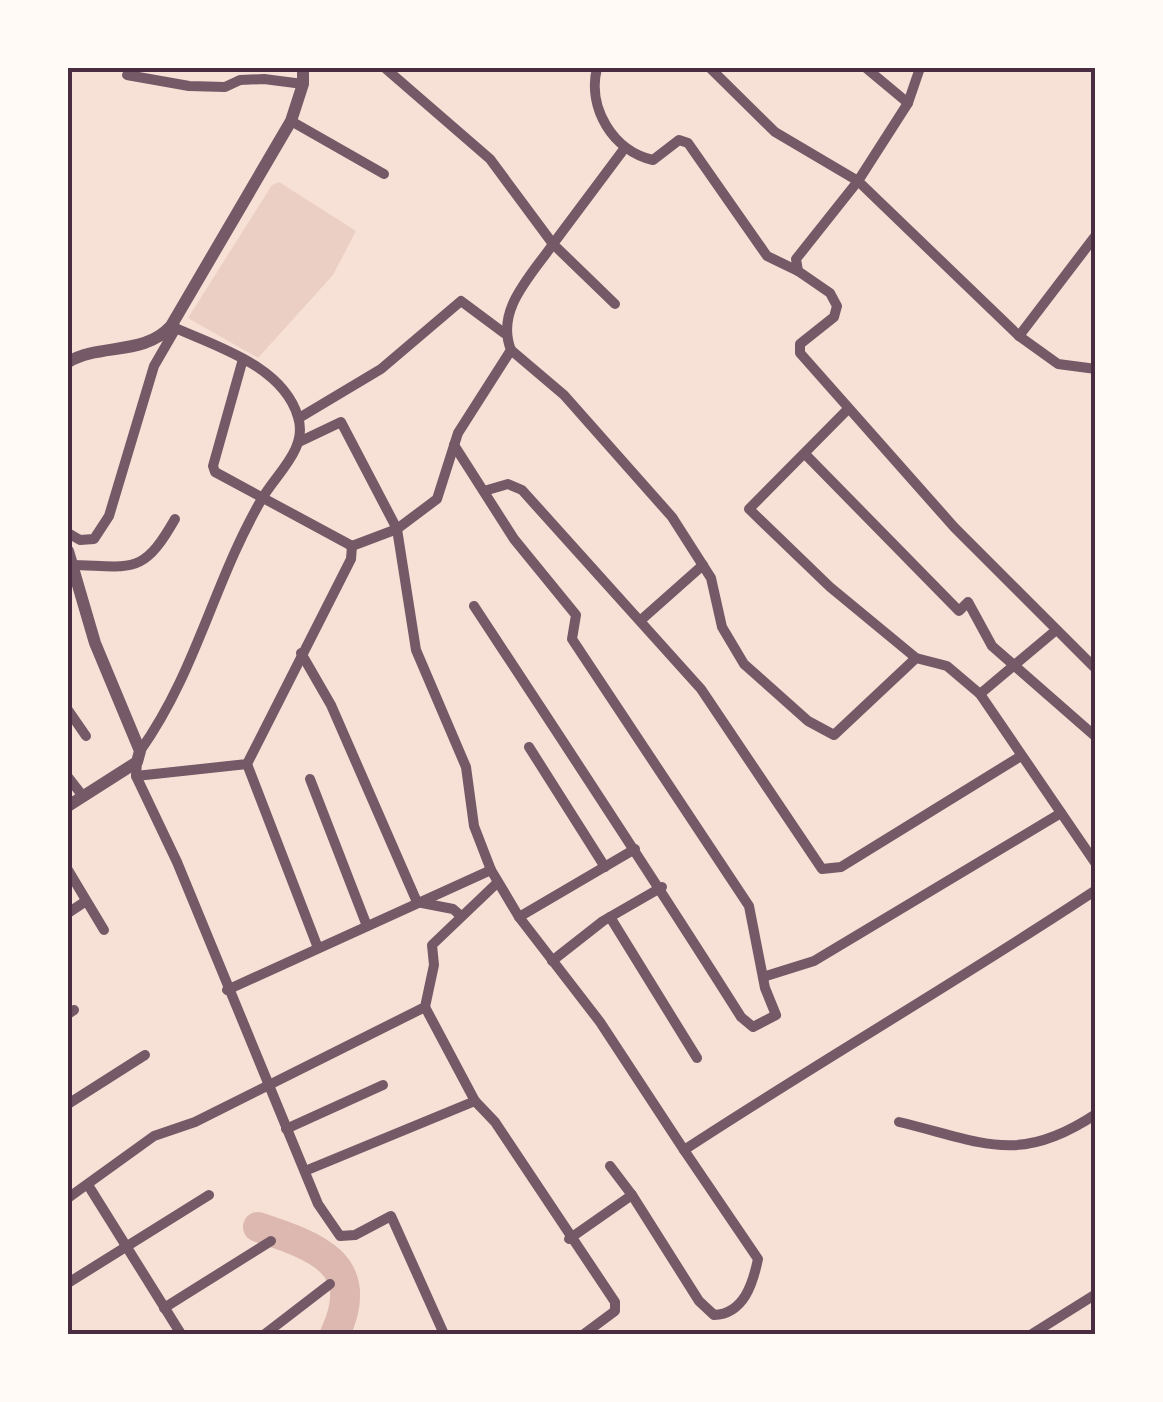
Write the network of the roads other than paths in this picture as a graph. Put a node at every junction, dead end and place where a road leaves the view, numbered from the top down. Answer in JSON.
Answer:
{"nodes":[{"id":1,"x":303,"y":68,"type":"edge"},
{"id":2,"x":385,"y":68,"type":"edge"},
{"id":3,"x":598,"y":68,"type":"edge"},
{"id":4,"x":710,"y":68,"type":"edge"},
{"id":5,"x":866,"y":68,"type":"edge"},
{"id":6,"x":920,"y":68,"type":"edge"},
{"id":7,"x":127,"y":75,"type":"dead end"},
{"id":8,"x":303,"y":84,"type":"junction"},
{"id":9,"x":908,"y":103,"type":"junction"},
{"id":10,"x":292,"y":121,"type":"junction"},
{"id":11,"x":624,"y":149,"type":"junction"},
{"id":12,"x":384,"y":174,"type":"dead end"},
{"id":13,"x":858,"y":181,"type":"junction"},
{"id":14,"x":1096,"y":234,"type":"edge"},
{"id":15,"x":553,"y":244,"type":"junction"},
{"id":16,"x":798,"y":271,"type":"junction"},
{"id":17,"x":615,"y":304,"type":"dead end"},
{"id":18,"x":174,"y":327,"type":"junction"},
{"id":19,"x":504,"y":334,"type":"junction"},
{"id":20,"x":1019,"y":336,"type":"junction"},
{"id":21,"x":511,"y":350,"type":"junction"},
{"id":22,"x":243,"y":358,"type":"junction"},
{"id":23,"x":68,"y":362,"type":"edge"},
{"id":24,"x":1096,"y":368,"type":"edge"},
{"id":25,"x":846,"y":411,"type":"junction"},
{"id":26,"x":299,"y":418,"type":"junction"},
{"id":27,"x":301,"y":441,"type":"junction"},
{"id":28,"x":454,"y":445,"type":"junction"},
{"id":29,"x":806,"y":456,"type":"junction"},
{"id":30,"x":484,"y":490,"type":"junction"},
{"id":31,"x":262,"y":499,"type":"junction"},
{"id":32,"x":176,"y":519,"type":"dead end"},
{"id":33,"x":397,"y":529,"type":"junction"},
{"id":34,"x":68,"y":534,"type":"edge"},
{"id":35,"x":352,"y":546,"type":"junction"},
{"id":36,"x":68,"y":552,"type":"edge"},
{"id":37,"x":68,"y":565,"type":"edge"},
{"id":38,"x":703,"y":565,"type":"junction"},
{"id":39,"x":474,"y":606,"type":"dead end"},
{"id":40,"x":642,"y":620,"type":"junction"},
{"id":41,"x":1055,"y":631,"type":"junction"},
{"id":42,"x":301,"y":653,"type":"junction"},
{"id":43,"x":916,"y":658,"type":"junction"},
{"id":44,"x":1012,"y":666,"type":"junction"},
{"id":45,"x":1096,"y":669,"type":"edge"},
{"id":46,"x":980,"y":694,"type":"junction"},
{"id":47,"x":68,"y":710,"type":"edge"},
{"id":48,"x":86,"y":736,"type":"dead end"},
{"id":49,"x":1096,"y":737,"type":"edge"},
{"id":50,"x":529,"y":747,"type":"dead end"},
{"id":51,"x":1022,"y":756,"type":"junction"},
{"id":52,"x":138,"y":763,"type":"junction"},
{"id":53,"x":247,"y":764,"type":"junction"},
{"id":54,"x":68,"y":777,"type":"edge"},
{"id":55,"x":310,"y":778,"type":"dead end"},
{"id":56,"x":82,"y":796,"type":"junction"},
{"id":57,"x":68,"y":806,"type":"edge"},
{"id":58,"x":1062,"y":813,"type":"junction"},
{"id":59,"x":635,"y":849,"type":"junction"},
{"id":60,"x":1096,"y":864,"type":"edge"},
{"id":61,"x":605,"y":867,"type":"junction"},
{"id":62,"x":68,"y":870,"type":"edge"},
{"id":63,"x":491,"y":870,"type":"junction"},
{"id":64,"x":497,"y":883,"type":"junction"},
{"id":65,"x":662,"y":887,"type":"junction"},
{"id":66,"x":1096,"y":890,"type":"edge"},
{"id":67,"x":86,"y":900,"type":"junction"},
{"id":68,"x":417,"y":902,"type":"junction"},
{"id":69,"x":68,"y":912,"type":"edge"},
{"id":70,"x":461,"y":916,"type":"junction"},
{"id":71,"x":519,"y":917,"type":"junction"},
{"id":72,"x":610,"y":918,"type":"junction"},
{"id":73,"x":367,"y":926,"type":"junction"},
{"id":74,"x":104,"y":930,"type":"dead end"},
{"id":75,"x":318,"y":948,"type":"junction"},
{"id":76,"x":552,"y":961,"type":"junction"},
{"id":77,"x":763,"y":977,"type":"junction"},
{"id":78,"x":226,"y":990,"type":"junction"},
{"id":79,"x":425,"y":1006,"type":"junction"},
{"id":80,"x":144,"y":1056,"type":"dead end"},
{"id":81,"x":698,"y":1058,"type":"dead end"},
{"id":82,"x":383,"y":1085,"type":"dead end"},
{"id":83,"x":269,"y":1087,"type":"junction"},
{"id":84,"x":475,"y":1101,"type":"junction"},
{"id":85,"x":68,"y":1104,"type":"edge"},
{"id":86,"x":1096,"y":1114,"type":"edge"},
{"id":87,"x":899,"y":1122,"type":"dead end"},
{"id":88,"x":286,"y":1129,"type":"junction"},
{"id":89,"x":684,"y":1150,"type":"junction"},
{"id":90,"x":610,"y":1166,"type":"dead end"},
{"id":91,"x":305,"y":1171,"type":"junction"},
{"id":92,"x":88,"y":1185,"type":"junction"},
{"id":93,"x":209,"y":1195,"type":"dead end"},
{"id":94,"x":632,"y":1195,"type":"junction"},
{"id":95,"x":68,"y":1198,"type":"edge"},
{"id":96,"x":570,"y":1240,"type":"junction"},
{"id":97,"x":271,"y":1241,"type":"dead end"},
{"id":98,"x":123,"y":1244,"type":"junction"},
{"id":99,"x":68,"y":1283,"type":"edge"},
{"id":100,"x":330,"y":1284,"type":"dead end"},
{"id":101,"x":1096,"y":1294,"type":"edge"},
{"id":102,"x":164,"y":1308,"type":"junction"},
{"id":103,"x":174,"y":1332,"type":"edge"},
{"id":104,"x":265,"y":1334,"type":"edge"},
{"id":105,"x":444,"y":1334,"type":"edge"},
{"id":106,"x":584,"y":1334,"type":"edge"},
{"id":107,"x":1032,"y":1334,"type":"edge"}],
"edges":[{"from":1,"to":8,"type":"street"},
{"from":2,"to":15,"type":"street"},
{"from":3,"to":11,"type":"street"},
{"from":4,"to":13,"type":"street"},
{"from":5,"to":9,"type":"street"},
{"from":6,"to":9,"type":"street"},
{"from":7,"to":8,"type":"street"},
{"from":8,"to":10,"type":"street"},
{"from":9,"to":13,"type":"street"},
{"from":10,"to":12,"type":"street"},
{"from":10,"to":18,"type":"street"},
{"from":11,"to":15,"type":"street"},
{"from":11,"to":16,"type":"street"},
{"from":13,"to":16,"type":"street"},
{"from":13,"to":20,"type":"street"},
{"from":14,"to":20,"type":"street"},
{"from":15,"to":17,"type":"street"},
{"from":15,"to":19,"type":"street"},
{"from":16,"to":25,"type":"street"},
{"from":18,"to":22,"type":"street"},
{"from":18,"to":23,"type":"street"},
{"from":18,"to":34,"type":"street"},
{"from":19,"to":21,"type":"street"},
{"from":19,"to":26,"type":"street"},
{"from":20,"to":24,"type":"street"},
{"from":21,"to":28,"type":"street"},
{"from":21,"to":38,"type":"street"},
{"from":22,"to":26,"type":"street"},
{"from":22,"to":31,"type":"street"},
{"from":25,"to":29,"type":"street"},
{"from":25,"to":41,"type":"street"},
{"from":26,"to":27,"type":"street"},
{"from":27,"to":31,"type":"street"},
{"from":27,"to":33,"type":"street"},
{"from":28,"to":30,"type":"street"},
{"from":28,"to":33,"type":"street"},
{"from":29,"to":43,"type":"street"},
{"from":29,"to":44,"type":"street"},
{"from":30,"to":40,"type":"street"},
{"from":30,"to":77,"type":"street"},
{"from":31,"to":35,"type":"street"},
{"from":31,"to":52,"type":"street"},
{"from":32,"to":37,"type":"street"},
{"from":33,"to":35,"type":"street"},
{"from":33,"to":63,"type":"street"},
{"from":35,"to":42,"type":"street"},
{"from":36,"to":37,"type":"street"},
{"from":37,"to":52,"type":"street"},
{"from":38,"to":40,"type":"street"},
{"from":38,"to":43,"type":"street"},
{"from":39,"to":59,"type":"street"},
{"from":40,"to":51,"type":"street"},
{"from":41,"to":44,"type":"street"},
{"from":41,"to":45,"type":"street"},
{"from":42,"to":53,"type":"street"},
{"from":42,"to":68,"type":"street"},
{"from":43,"to":46,"type":"street"},
{"from":44,"to":46,"type":"street"},
{"from":44,"to":49,"type":"street"},
{"from":46,"to":51,"type":"street"},
{"from":47,"to":48,"type":"street"},
{"from":50,"to":61,"type":"street"},
{"from":51,"to":58,"type":"street"},
{"from":52,"to":53,"type":"street"},
{"from":52,"to":56,"type":"street"},
{"from":52,"to":78,"type":"street"},
{"from":53,"to":75,"type":"street"},
{"from":54,"to":56,"type":"street"},
{"from":55,"to":73,"type":"street"},
{"from":56,"to":57,"type":"street"},
{"from":58,"to":60,"type":"street"},
{"from":58,"to":77,"type":"street"},
{"from":59,"to":61,"type":"street"},
{"from":59,"to":65,"type":"street"},
{"from":61,"to":71,"type":"street"},
{"from":62,"to":67,"type":"street"},
{"from":63,"to":64,"type":"street"},
{"from":63,"to":68,"type":"street"},
{"from":64,"to":70,"type":"street"},
{"from":64,"to":71,"type":"street"},
{"from":65,"to":72,"type":"street"},
{"from":65,"to":77,"type":"street"},
{"from":66,"to":89,"type":"street"},
{"from":67,"to":69,"type":"street"},
{"from":67,"to":74,"type":"street"},
{"from":68,"to":70,"type":"street"},
{"from":68,"to":73,"type":"street"},
{"from":70,"to":79,"type":"street"},
{"from":71,"to":76,"type":"street"},
{"from":72,"to":76,"type":"street"},
{"from":72,"to":81,"type":"street"},
{"from":73,"to":75,"type":"street"},
{"from":75,"to":78,"type":"street"},
{"from":76,"to":89,"type":"street"},
{"from":78,"to":83,"type":"street"},
{"from":79,"to":83,"type":"street"},
{"from":79,"to":84,"type":"street"},
{"from":80,"to":85,"type":"street"},
{"from":82,"to":88,"type":"street"},
{"from":83,"to":88,"type":"street"},
{"from":83,"to":92,"type":"street"},
{"from":84,"to":91,"type":"street"},
{"from":84,"to":96,"type":"street"},
{"from":86,"to":87,"type":"street"},
{"from":88,"to":91,"type":"street"},
{"from":89,"to":94,"type":"street"},
{"from":90,"to":94,"type":"street"},
{"from":91,"to":105,"type":"street"},
{"from":92,"to":95,"type":"street"},
{"from":92,"to":98,"type":"street"},
{"from":93,"to":98,"type":"street"},
{"from":94,"to":96,"type":"street"},
{"from":96,"to":106,"type":"street"},
{"from":97,"to":102,"type":"street"},
{"from":98,"to":99,"type":"street"},
{"from":98,"to":102,"type":"street"},
{"from":100,"to":104,"type":"street"},
{"from":101,"to":107,"type":"street"},
{"from":102,"to":103,"type":"street"}]}
